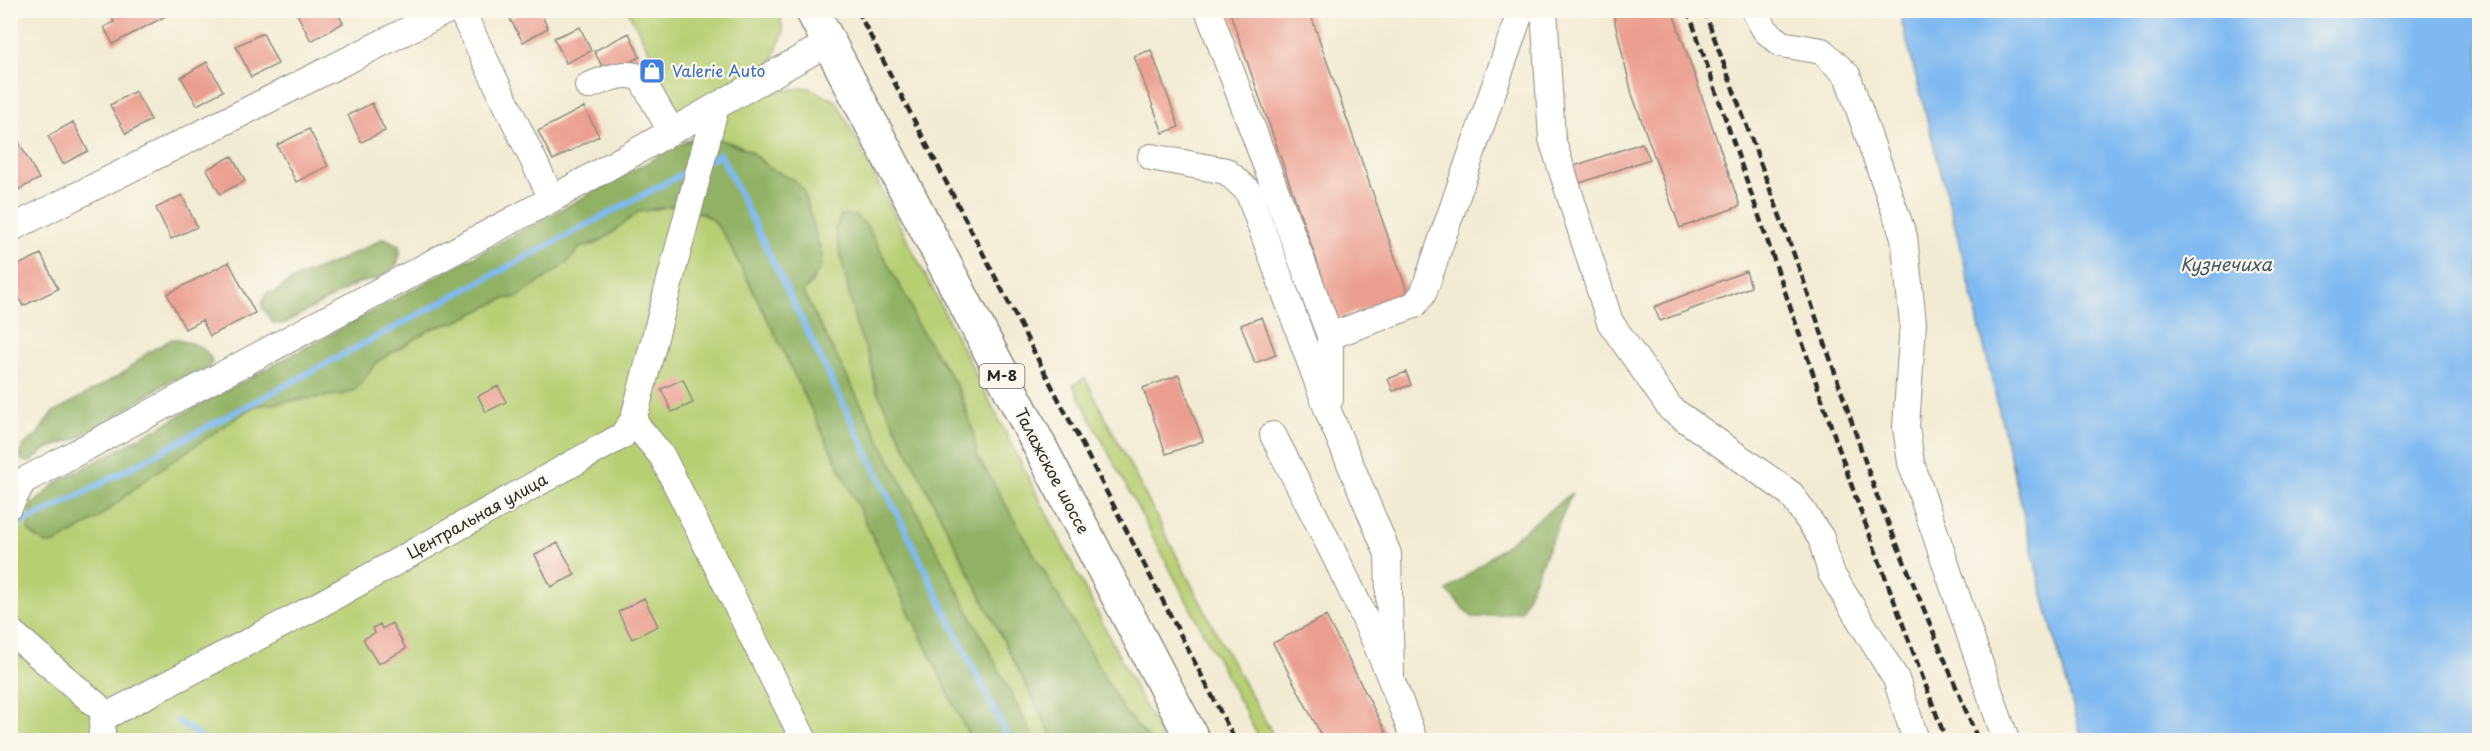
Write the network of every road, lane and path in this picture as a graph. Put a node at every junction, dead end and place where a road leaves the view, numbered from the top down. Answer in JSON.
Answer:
{"nodes":[{"id":1,"x":448,"y":10,"type":"edge"},
{"id":2,"x":461,"y":10,"type":"edge"},
{"id":3,"x":812,"y":10,"type":"edge"},
{"id":4,"x":1208,"y":10,"type":"edge"},
{"id":5,"x":1521,"y":10,"type":"edge"},
{"id":6,"x":1544,"y":10,"type":"edge"},
{"id":7,"x":1754,"y":10,"type":"edge"},
{"id":8,"x":828,"y":44,"type":"junction"},
{"id":9,"x":588,"y":86,"type":"dead end"},
{"id":10,"x":716,"y":106,"type":"junction"},
{"id":11,"x":671,"y":131,"type":"junction"},
{"id":12,"x":1150,"y":157,"type":"dead end"},
{"id":13,"x":552,"y":199,"type":"junction"},
{"id":14,"x":10,"y":229,"type":"edge"},
{"id":15,"x":1330,"y":336,"type":"junction"},
{"id":16,"x":1331,"y":416,"type":"junction"},
{"id":17,"x":633,"y":421,"type":"junction"},
{"id":18,"x":1273,"y":435,"type":"dead end"},
{"id":19,"x":17,"y":480,"type":"edge"},
{"id":20,"x":10,"y":505,"type":"edge"},
{"id":21,"x":10,"y":631,"type":"edge"},
{"id":22,"x":1391,"y":674,"type":"junction"},
{"id":23,"x":104,"y":711,"type":"junction"},
{"id":24,"x":101,"y":741,"type":"edge"},
{"id":25,"x":804,"y":741,"type":"edge"},
{"id":26,"x":1193,"y":741,"type":"edge"},
{"id":27,"x":1414,"y":741,"type":"edge"},
{"id":28,"x":1916,"y":741,"type":"edge"},
{"id":29,"x":2006,"y":741,"type":"edge"}],
"edges":[{"from":1,"to":14,"type":"lane"},
{"from":2,"to":13,"type":"lane"},
{"from":3,"to":8,"type":"main road","name":"Талажское шоссе","number":"М-8"},
{"from":4,"to":15,"type":"lane"},
{"from":5,"to":15,"type":"lane"},
{"from":6,"to":28,"type":"lane"},
{"from":7,"to":29,"type":"lane"},
{"from":8,"to":10,"type":"lane"},
{"from":8,"to":26,"type":"main road","name":"Талажское шоссе","number":"М-8"},
{"from":9,"to":11,"type":"lane"},
{"from":10,"to":11,"type":"lane"},
{"from":10,"to":17,"type":"lane"},
{"from":11,"to":13,"type":"lane"},
{"from":12,"to":16,"type":"lane"},
{"from":13,"to":19,"type":"lane"},
{"from":15,"to":16,"type":"lane"},
{"from":16,"to":22,"type":"lane"},
{"from":17,"to":23,"type":"lane","name":"Центральная улица"},
{"from":17,"to":25,"type":"lane"},
{"from":18,"to":22,"type":"lane"},
{"from":19,"to":20,"type":"lane"},
{"from":21,"to":23,"type":"lane"},
{"from":22,"to":27,"type":"lane"},
{"from":23,"to":24,"type":"lane"}]}
